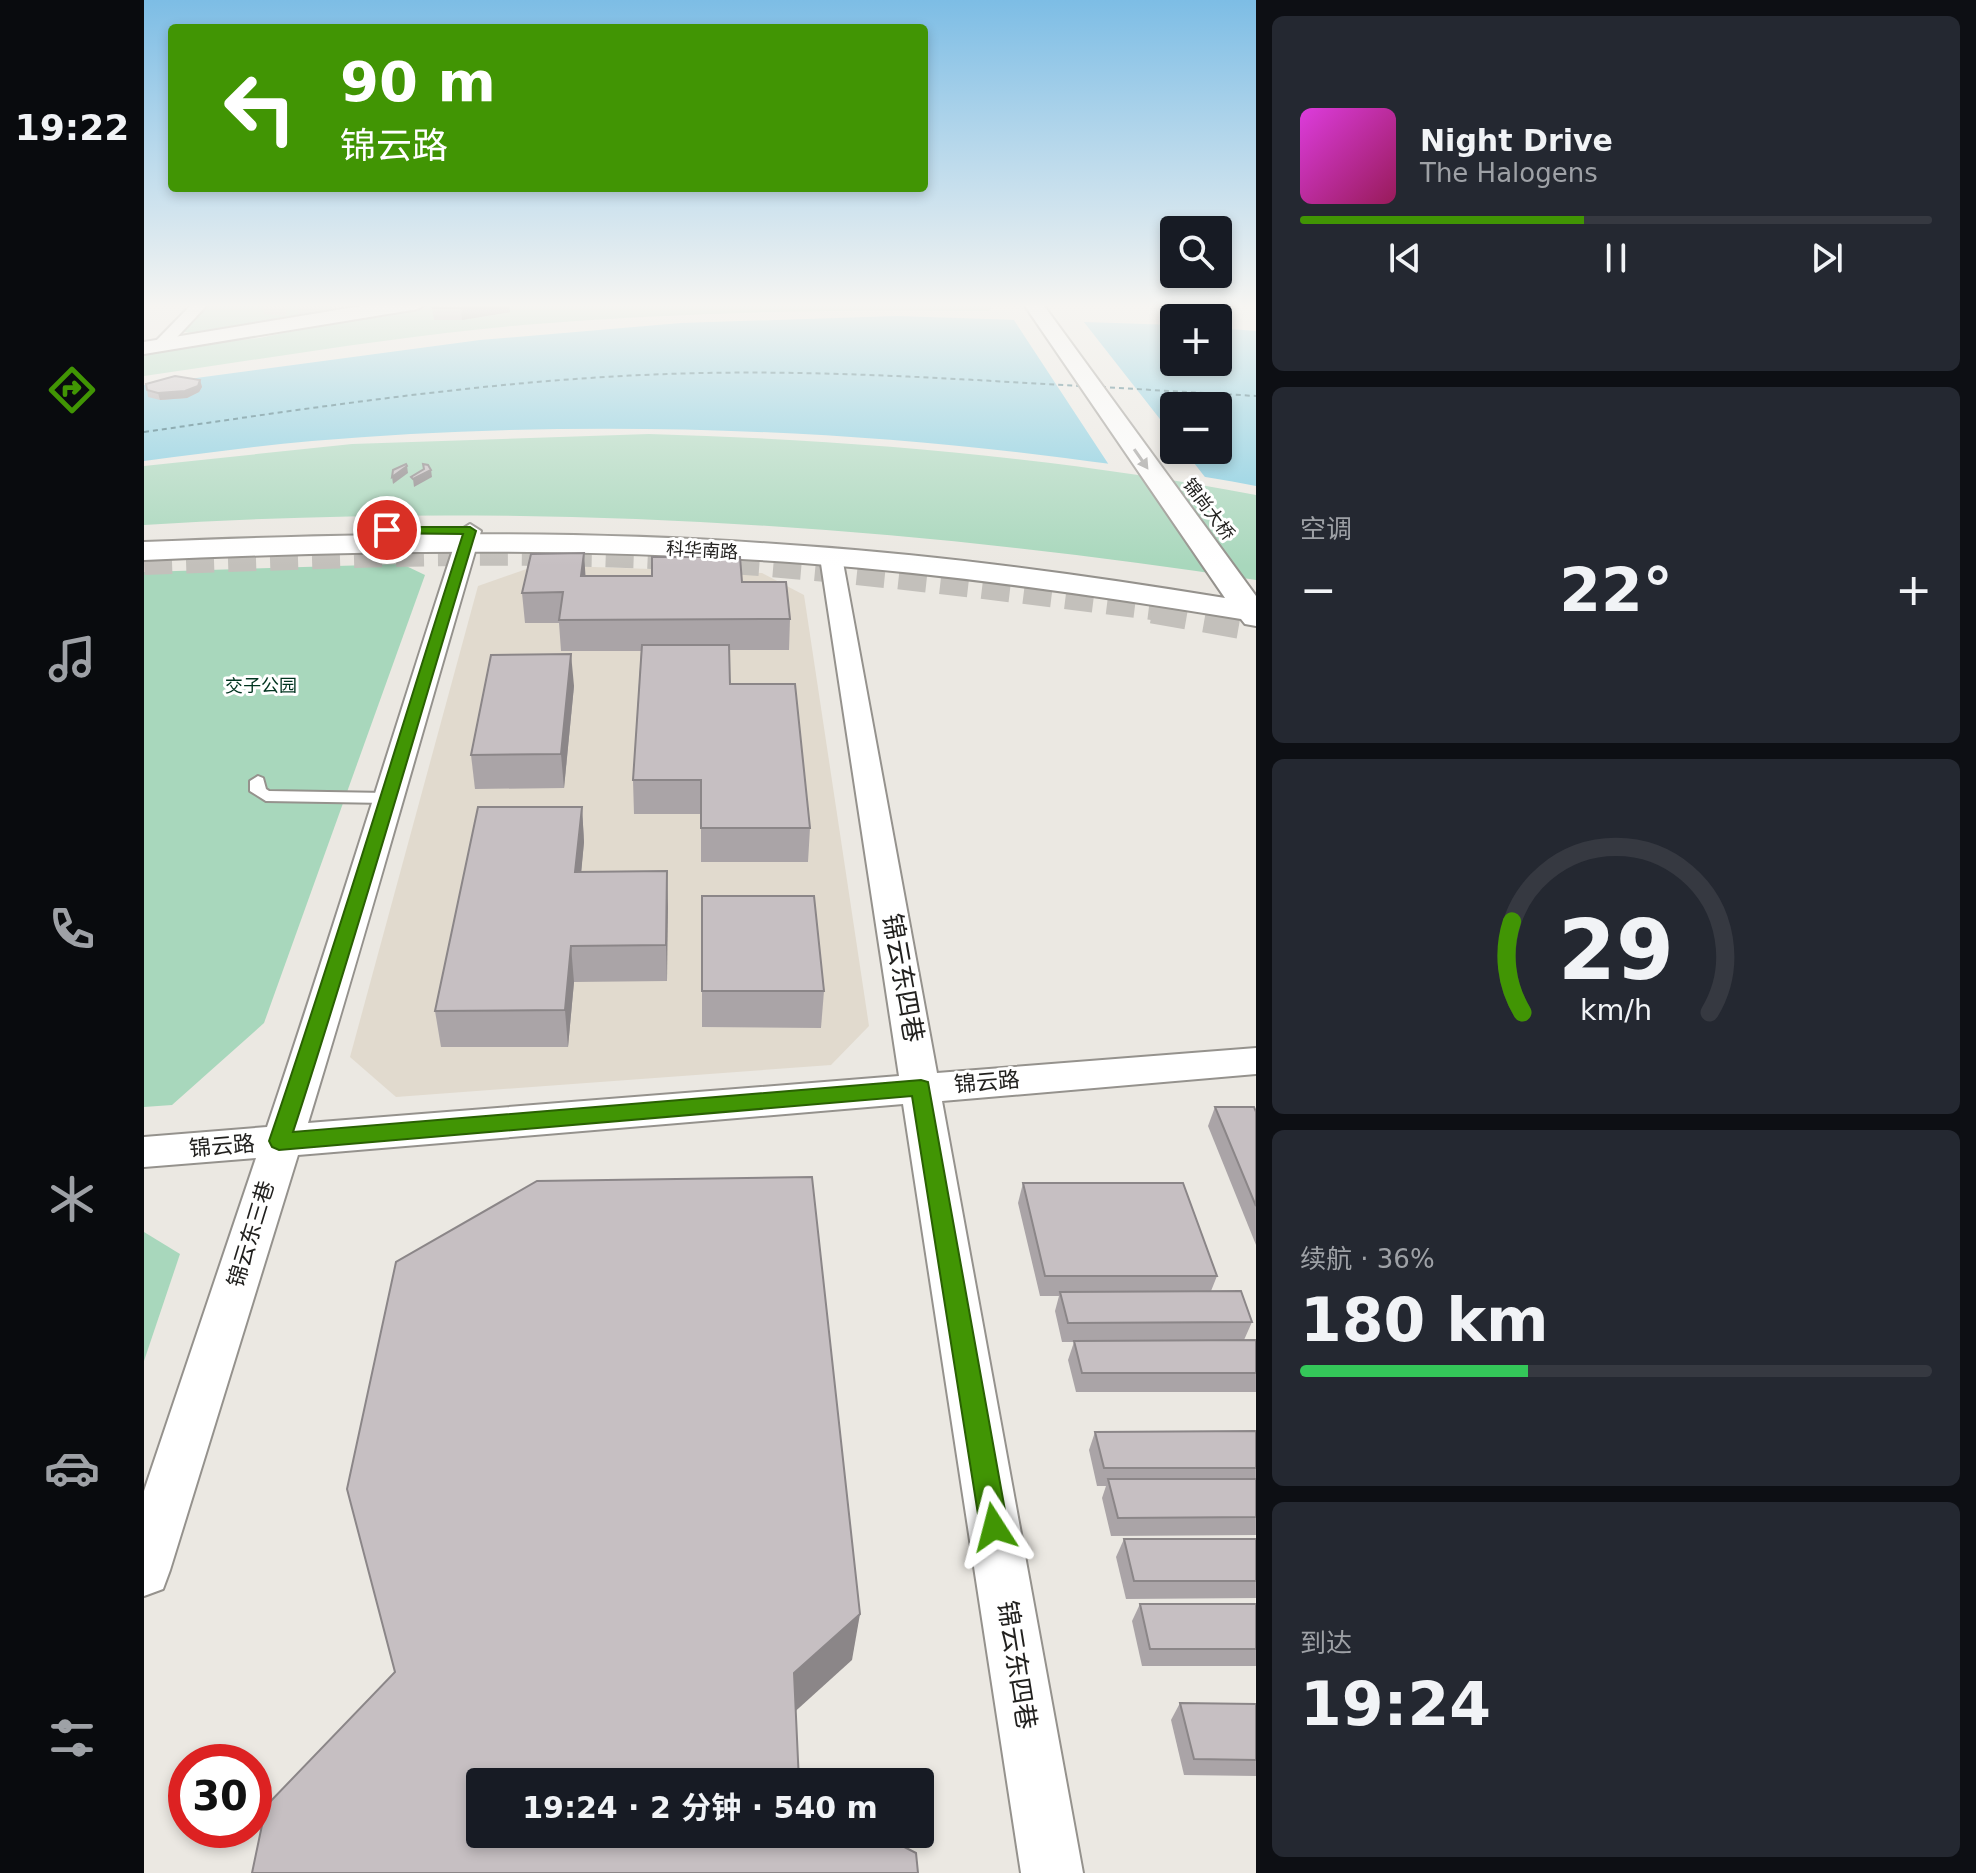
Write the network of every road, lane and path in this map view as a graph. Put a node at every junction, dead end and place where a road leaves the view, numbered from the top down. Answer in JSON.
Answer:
{"nodes":[{"id":1,"x":1093,"y":390,"type":"edge"},
{"id":2,"x":1120,"y":390,"type":"edge"},
{"id":3,"x":1160,"y":444,"type":"edge"},
{"id":4,"x":468,"y":537,"type":"junction"},
{"id":5,"x":144,"y":540,"type":"edge"},
{"id":6,"x":144,"y":551,"type":"edge"},
{"id":7,"x":831,"y":557,"type":"junction"},
{"id":8,"x":1252,"y":594,"type":"edge"},
{"id":9,"x":258,"y":781,"type":"dead end"},
{"id":10,"x":387,"y":798,"type":"junction"},
{"id":11,"x":1256,"y":1061,"type":"edge"},
{"id":12,"x":921,"y":1088,"type":"junction"},
{"id":13,"x":279,"y":1141,"type":"junction"},
{"id":14,"x":144,"y":1152,"type":"edge"},
{"id":15,"x":144,"y":1570,"type":"edge"},
{"id":16,"x":1052,"y":1873,"type":"edge"}],
"edges":[{"from":1,"to":8,"type":"main road","name":"锦尚大桥","one_way":true},
{"from":2,"to":3,"type":"main road"},
{"from":4,"to":5,"type":"main road","name":"科华南路"},
{"from":4,"to":6,"type":"main road","name":"科华南路"},
{"from":4,"to":7,"type":"main road","name":"科华南路"},
{"from":4,"to":8,"type":"main road","name":"科华南路"},
{"from":4,"to":10,"type":"street","name":"锦云东三巷"},
{"from":7,"to":8,"type":"main road","name":"科华南路"},
{"from":7,"to":12,"type":"street","name":"锦云东四巷"},
{"from":9,"to":10,"type":"lane"},
{"from":10,"to":13,"type":"street","name":"锦云东三巷"},
{"from":11,"to":12,"type":"street","name":"锦云路"},
{"from":12,"to":13,"type":"street","name":"锦云路"},
{"from":12,"to":16,"type":"street","name":"锦云东四巷"},
{"from":13,"to":14,"type":"street","name":"锦云路"},
{"from":13,"to":15,"type":"street","name":"锦云东三巷"}]}
